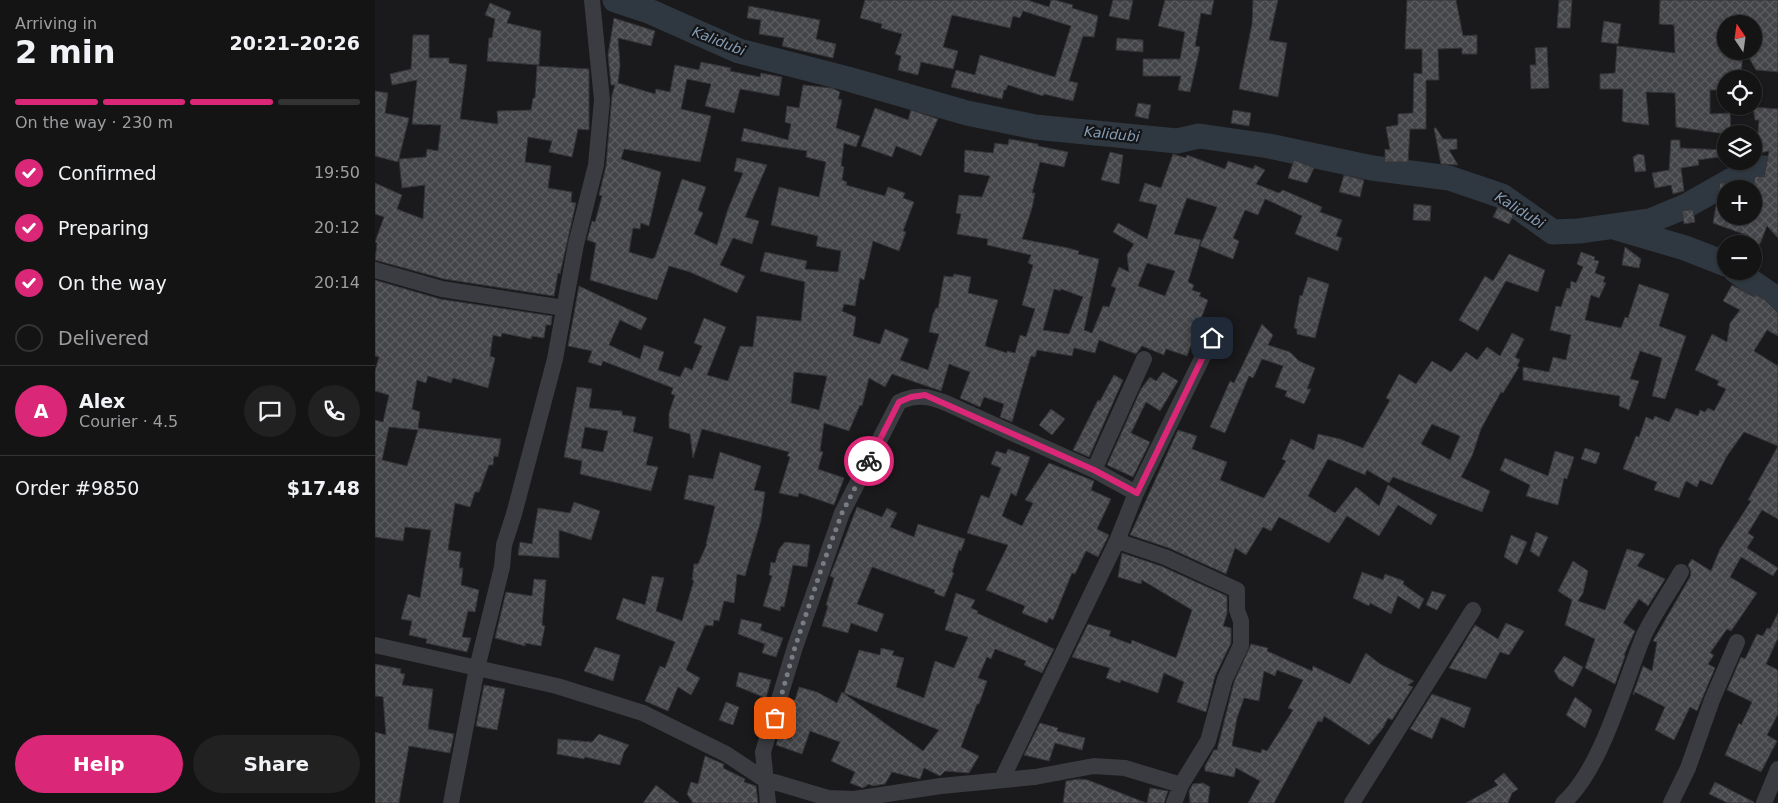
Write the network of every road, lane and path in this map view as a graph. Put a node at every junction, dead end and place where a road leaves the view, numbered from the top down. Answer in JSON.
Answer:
{"nodes":[{"id":1,"x":592,"y":0,"type":"edge"},
{"id":2,"x":375,"y":270,"type":"edge"},
{"id":3,"x":564,"y":308,"type":"junction"},
{"id":4,"x":1212,"y":338,"type":"dead end"},
{"id":5,"x":1144,"y":359,"type":"dead end"},
{"id":6,"x":1094,"y":470,"type":"junction"},
{"id":7,"x":1137,"y":493,"type":"junction"},
{"id":8,"x":1117,"y":541,"type":"junction"},
{"id":9,"x":1681,"y":572,"type":"dead end"},
{"id":10,"x":1473,"y":610,"type":"dead end"},
{"id":11,"x":1737,"y":642,"type":"dead end"},
{"id":12,"x":375,"y":645,"type":"edge"},
{"id":13,"x":477,"y":668,"type":"junction"},
{"id":14,"x":1778,"y":769,"type":"edge"},
{"id":15,"x":764,"y":779,"type":"junction"},
{"id":16,"x":1002,"y":779,"type":"junction"},
{"id":17,"x":1181,"y":786,"type":"junction"},
{"id":18,"x":451,"y":803,"type":"edge"},
{"id":19,"x":768,"y":803,"type":"edge"},
{"id":20,"x":1174,"y":803,"type":"edge"},
{"id":21,"x":1352,"y":803,"type":"edge"},
{"id":22,"x":1563,"y":803,"type":"edge"},
{"id":23,"x":1671,"y":803,"type":"edge"},
{"id":24,"x":1764,"y":803,"type":"edge"}],
"edges":[{"from":1,"to":3,"type":"street"},
{"from":2,"to":3,"type":"street"},
{"from":3,"to":13,"type":"street"},
{"from":4,"to":7,"type":"street"},
{"from":5,"to":6,"type":"street"},
{"from":6,"to":7,"type":"street"},
{"from":6,"to":15,"type":"street"},
{"from":7,"to":8,"type":"street"},
{"from":8,"to":16,"type":"street"},
{"from":8,"to":17,"type":"street"},
{"from":9,"to":22,"type":"street"},
{"from":10,"to":21,"type":"street"},
{"from":11,"to":23,"type":"street"},
{"from":12,"to":13,"type":"street"},
{"from":13,"to":15,"type":"street"},
{"from":13,"to":18,"type":"street"},
{"from":14,"to":24,"type":"street"},
{"from":15,"to":16,"type":"street"},
{"from":15,"to":19,"type":"street"},
{"from":16,"to":17,"type":"street"},
{"from":17,"to":20,"type":"street"}]}
